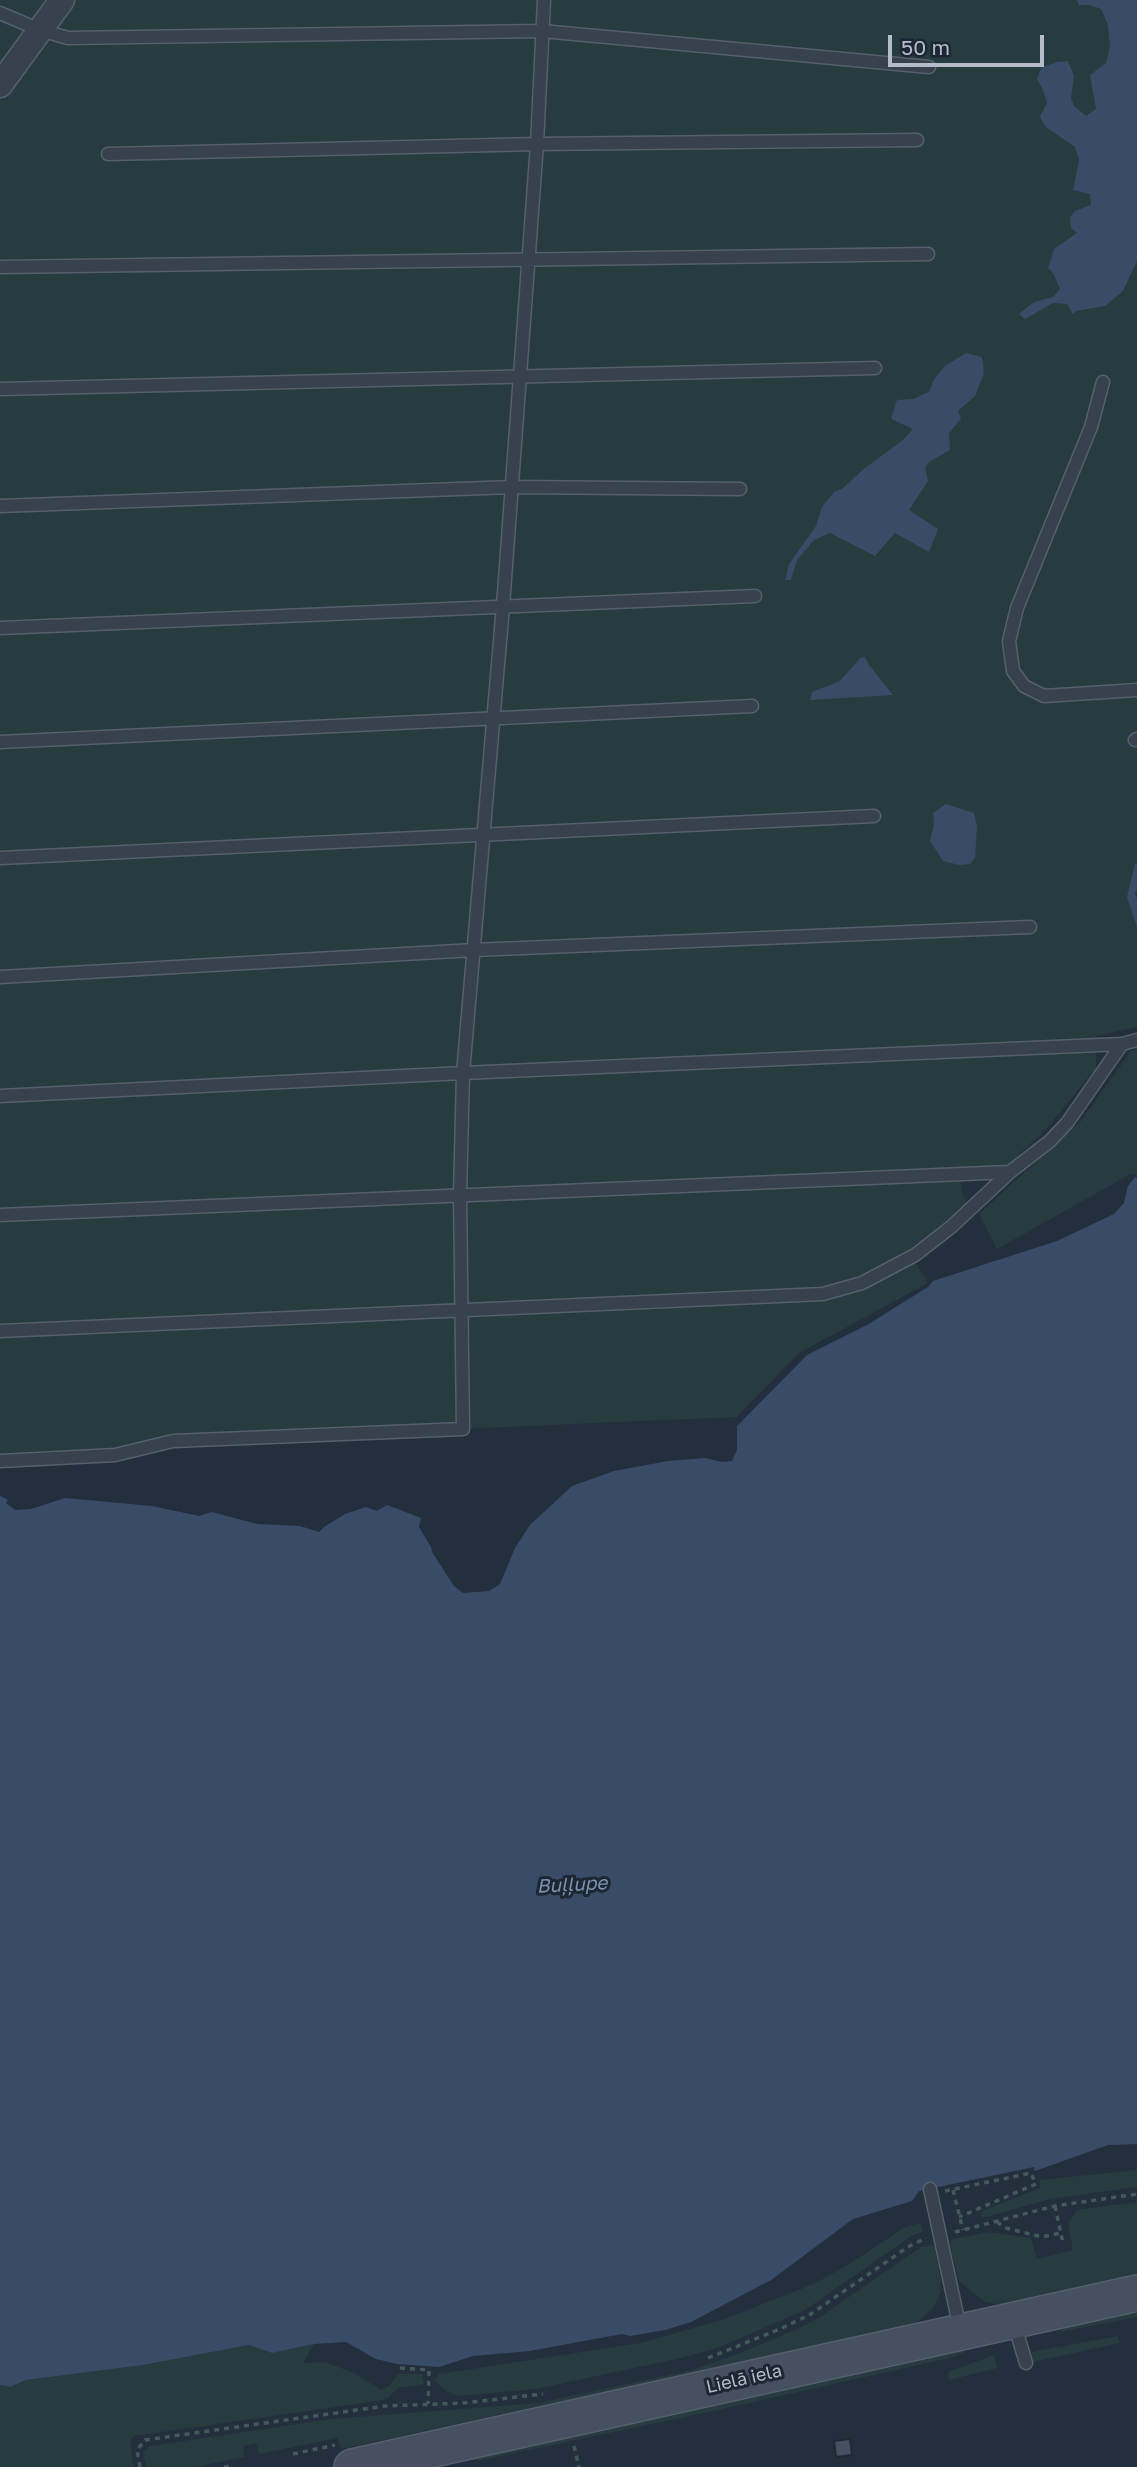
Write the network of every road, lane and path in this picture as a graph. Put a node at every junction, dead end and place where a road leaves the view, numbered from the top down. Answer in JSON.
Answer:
{"nodes":[{"id":1,"x":62,"y":0,"type":"edge"},
{"id":2,"x":544,"y":0,"type":"edge"},
{"id":3,"x":0,"y":13,"type":"edge"},
{"id":4,"x":40,"y":30,"type":"junction"},
{"id":5,"x":542,"y":31,"type":"junction"},
{"id":6,"x":929,"y":67,"type":"dead end"},
{"id":7,"x":0,"y":85,"type":"edge"},
{"id":8,"x":917,"y":140,"type":"dead end"},
{"id":9,"x":537,"y":144,"type":"junction"},
{"id":10,"x":108,"y":153,"type":"dead end"},
{"id":11,"x":928,"y":254,"type":"dead end"},
{"id":12,"x":528,"y":261,"type":"junction"},
{"id":13,"x":0,"y":267,"type":"edge"},
{"id":14,"x":875,"y":368,"type":"dead end"},
{"id":15,"x":520,"y":376,"type":"junction"},
{"id":16,"x":1103,"y":382,"type":"dead end"},
{"id":17,"x":0,"y":390,"type":"edge"},
{"id":18,"x":512,"y":487,"type":"junction"},
{"id":19,"x":740,"y":489,"type":"dead end"},
{"id":20,"x":0,"y":506,"type":"edge"},
{"id":21,"x":755,"y":596,"type":"dead end"},
{"id":22,"x":503,"y":606,"type":"junction"},
{"id":23,"x":0,"y":628,"type":"edge"},
{"id":24,"x":1137,"y":690,"type":"edge"},
{"id":25,"x":752,"y":706,"type":"dead end"},
{"id":26,"x":494,"y":717,"type":"junction"},
{"id":27,"x":0,"y":742,"type":"edge"},
{"id":28,"x":874,"y":816,"type":"dead end"},
{"id":29,"x":484,"y":834,"type":"junction"},
{"id":30,"x":0,"y":858,"type":"edge"},
{"id":31,"x":1030,"y":927,"type":"dead end"},
{"id":32,"x":474,"y":950,"type":"junction"},
{"id":33,"x":0,"y":977,"type":"edge"},
{"id":34,"x":1137,"y":1040,"type":"edge"},
{"id":35,"x":1122,"y":1044,"type":"junction"},
{"id":36,"x":463,"y":1073,"type":"junction"},
{"id":37,"x":0,"y":1096,"type":"edge"},
{"id":38,"x":1010,"y":1172,"type":"junction"},
{"id":39,"x":460,"y":1196,"type":"junction"},
{"id":40,"x":0,"y":1215,"type":"edge"},
{"id":41,"x":462,"y":1311,"type":"junction"},
{"id":42,"x":0,"y":1331,"type":"edge"},
{"id":43,"x":0,"y":1461,"type":"edge"},
{"id":44,"x":953,"y":2190,"type":"junction"},
{"id":45,"x":933,"y":2191,"type":"joint"},
{"id":46,"x":1137,"y":2194,"type":"edge"},
{"id":47,"x":1055,"y":2206,"type":"junction"},
{"id":48,"x":959,"y":2217,"type":"junction"},
{"id":49,"x":996,"y":2221,"type":"junction"},
{"id":50,"x":963,"y":2230,"type":"junction"},
{"id":51,"x":1061,"y":2233,"type":"junction"},
{"id":52,"x":940,"y":2235,"type":"junction"},
{"id":53,"x":1063,"y":2243,"type":"dead end"},
{"id":54,"x":1137,"y":2293,"type":"edge"},
{"id":55,"x":1013,"y":2319,"type":"junction"},
{"id":56,"x":960,"y":2331,"type":"junction"},
{"id":57,"x":703,"y":2360,"type":"dead end"},
{"id":58,"x":1026,"y":2363,"type":"dead end"},
{"id":59,"x":400,"y":2368,"type":"dead end"},
{"id":60,"x":551,"y":2393,"type":"dead end"},
{"id":61,"x":428,"y":2404,"type":"junction"},
{"id":62,"x":574,"y":2446,"type":"dead end"},
{"id":63,"x":293,"y":2454,"type":"dead end"},
{"id":64,"x":363,"y":2460,"type":"edge"},
{"id":65,"x":232,"y":2466,"type":"edge"},
{"id":66,"x":140,"y":2467,"type":"edge"},
{"id":67,"x":224,"y":2467,"type":"edge"},
{"id":68,"x":579,"y":2467,"type":"edge"}],
"edges":[{"from":1,"to":4,"type":"street"},
{"from":2,"to":5,"type":"lane"},
{"from":3,"to":4,"type":"lane"},
{"from":4,"to":5,"type":"lane"},
{"from":4,"to":7,"type":"street"},
{"from":5,"to":6,"type":"lane"},
{"from":5,"to":9,"type":"lane"},
{"from":8,"to":9,"type":"lane"},
{"from":9,"to":10,"type":"lane"},
{"from":9,"to":12,"type":"lane"},
{"from":11,"to":12,"type":"lane"},
{"from":12,"to":13,"type":"lane"},
{"from":12,"to":15,"type":"lane"},
{"from":14,"to":15,"type":"lane"},
{"from":15,"to":17,"type":"lane"},
{"from":15,"to":18,"type":"lane"},
{"from":16,"to":24,"type":"lane"},
{"from":18,"to":19,"type":"lane"},
{"from":18,"to":20,"type":"lane"},
{"from":18,"to":22,"type":"lane"},
{"from":21,"to":22,"type":"lane"},
{"from":22,"to":23,"type":"lane"},
{"from":22,"to":26,"type":"lane"},
{"from":25,"to":26,"type":"lane"},
{"from":26,"to":27,"type":"lane"},
{"from":26,"to":29,"type":"lane"},
{"from":28,"to":29,"type":"lane"},
{"from":29,"to":30,"type":"lane"},
{"from":29,"to":32,"type":"lane"},
{"from":31,"to":32,"type":"lane"},
{"from":32,"to":33,"type":"lane"},
{"from":32,"to":36,"type":"lane"},
{"from":34,"to":35,"type":"lane"},
{"from":35,"to":36,"type":"lane"},
{"from":35,"to":38,"type":"lane"},
{"from":36,"to":37,"type":"lane"},
{"from":36,"to":39,"type":"lane"},
{"from":38,"to":39,"type":"lane"},
{"from":38,"to":41,"type":"lane"},
{"from":39,"to":40,"type":"lane"},
{"from":39,"to":41,"type":"lane"},
{"from":41,"to":42,"type":"lane"},
{"from":41,"to":43,"type":"lane"},
{"from":44,"to":45,"type":"path"},
{"from":44,"to":48,"type":"path"},
{"from":44,"to":48,"type":"path"},
{"from":45,"to":52,"type":"lane"},
{"from":46,"to":47,"type":"path"},
{"from":47,"to":49,"type":"path"},
{"from":47,"to":51,"type":"path"},
{"from":48,"to":50,"type":"path"},
{"from":49,"to":50,"type":"path"},
{"from":49,"to":51,"type":"path"},
{"from":50,"to":52,"type":"path"},
{"from":51,"to":53,"type":"path"},
{"from":52,"to":56,"type":"lane"},
{"from":52,"to":57,"type":"path"},
{"from":54,"to":55,"type":"main road","name":"Lielā iela"},
{"from":55,"to":56,"type":"main road","name":"Lielā iela"},
{"from":55,"to":58,"type":"lane"},
{"from":56,"to":64,"type":"main road","name":"Lielā iela"},
{"from":59,"to":61,"type":"path"},
{"from":60,"to":61,"type":"path"},
{"from":61,"to":66,"type":"path"},
{"from":62,"to":68,"type":"path"},
{"from":63,"to":64,"type":"path"},
{"from":65,"to":67,"type":"path"}]}
